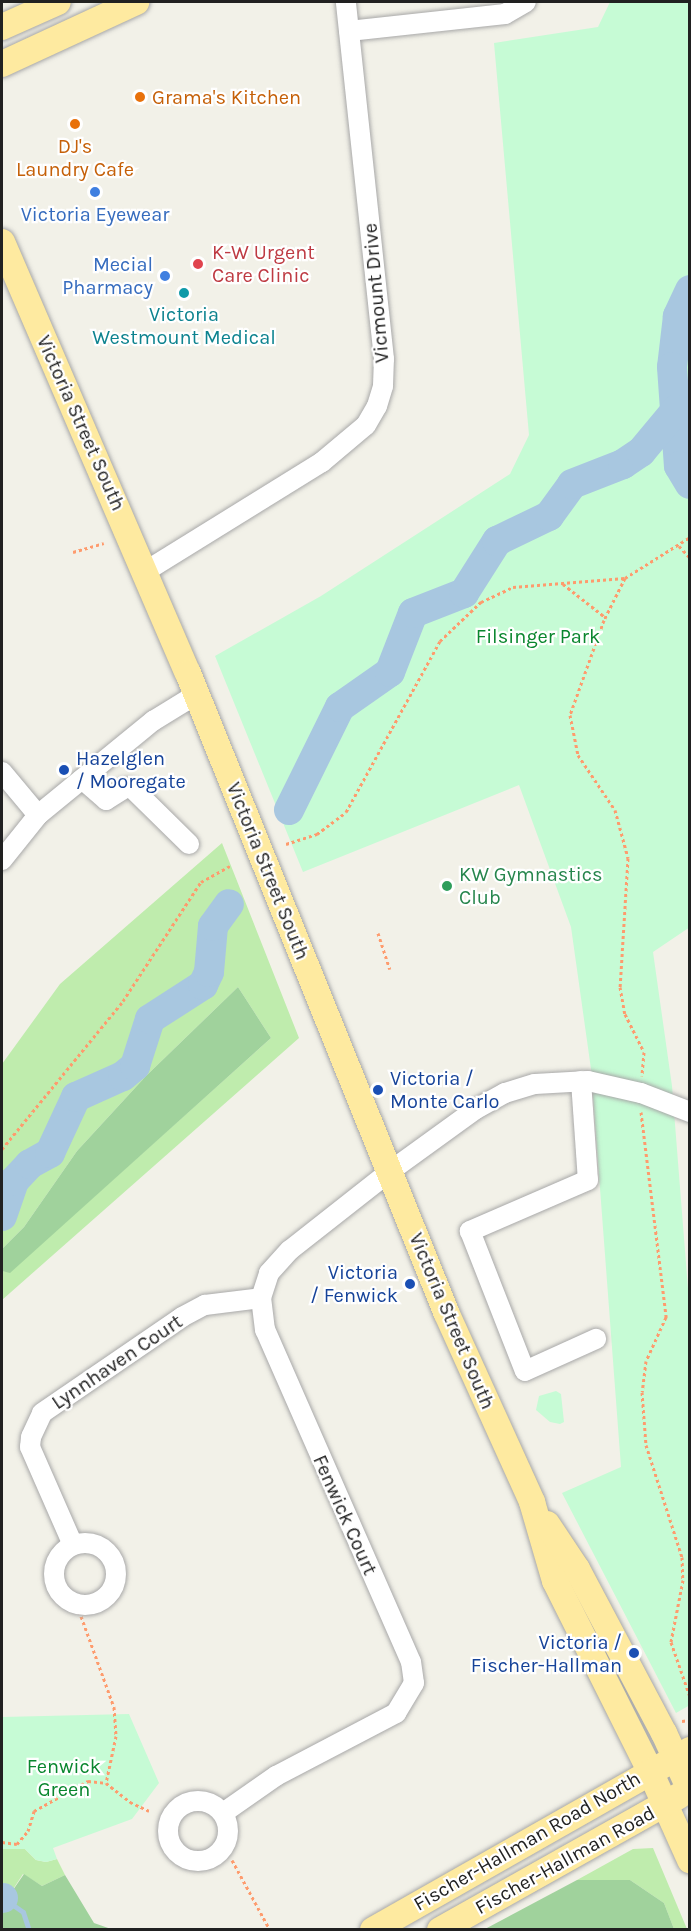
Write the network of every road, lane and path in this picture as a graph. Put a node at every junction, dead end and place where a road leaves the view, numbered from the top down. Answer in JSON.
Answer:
{"nodes":[{"id":1,"x":58,"y":2,"type":"edge"},
{"id":2,"x":136,"y":2,"type":"edge"},
{"id":3,"x":346,"y":2,"type":"edge"},
{"id":4,"x":526,"y":2,"type":"edge"},
{"id":5,"x":473,"y":10,"type":"edge"},
{"id":6,"x":2,"y":27,"type":"edge"},
{"id":7,"x":349,"y":31,"type":"junction"},
{"id":8,"x":2,"y":64,"type":"edge"},
{"id":9,"x":2,"y":242,"type":"edge"},
{"id":10,"x":690,"y":537,"type":"edge"},
{"id":11,"x":104,"y":543,"type":"dead end"},
{"id":12,"x":678,"y":545,"type":"junction"},
{"id":13,"x":73,"y":552,"type":"dead end"},
{"id":14,"x":690,"y":558,"type":"edge"},
{"id":15,"x":146,"y":571,"type":"junction"},
{"id":16,"x":625,"y":578,"type":"junction"},
{"id":17,"x":562,"y":583,"type":"junction"},
{"id":18,"x":606,"y":618,"type":"junction"},
{"id":19,"x":197,"y":694,"type":"junction"},
{"id":20,"x":2,"y":772,"type":"edge"},
{"id":21,"x":82,"y":779,"type":"junction"},
{"id":22,"x":38,"y":815,"type":"junction"},
{"id":23,"x":189,"y":844,"type":"dead end"},
{"id":24,"x":286,"y":844,"type":"dead end"},
{"id":25,"x":2,"y":860,"type":"edge"},
{"id":26,"x":232,"y":865,"type":"dead end"},
{"id":27,"x":378,"y":933,"type":"dead end"},
{"id":28,"x":390,"y":969,"type":"dead end"},
{"id":29,"x":642,"y":1071,"type":"dead end"},
{"id":30,"x":581,"y":1080,"type":"junction"},
{"id":31,"x":690,"y":1112,"type":"edge"},
{"id":32,"x":640,"y":1118,"type":"dead end"},
{"id":33,"x":2,"y":1149,"type":"edge"},
{"id":34,"x":389,"y":1172,"type":"junction"},
{"id":35,"x":261,"y":1298,"type":"junction"},
{"id":36,"x":596,"y":1339,"type":"dead end"},
{"id":37,"x":532,"y":1502,"type":"junction"},
{"id":38,"x":73,"y":1545,"type":"junction"},
{"id":39,"x":76,"y":1605,"type":"junction"},
{"id":40,"x":690,"y":1697,"type":"edge"},
{"id":41,"x":690,"y":1720,"type":"edge"},
{"id":42,"x":690,"y":1724,"type":"edge"},
{"id":43,"x":683,"y":1754,"type":"edge"},
{"id":44,"x":650,"y":1771,"type":"junction"},
{"id":45,"x":106,"y":1783,"type":"junction"},
{"id":46,"x":690,"y":1790,"type":"edge"},
{"id":47,"x":665,"y":1803,"type":"junction"},
{"id":48,"x":149,"y":1811,"type":"dead end"},
{"id":49,"x":223,"y":1813,"type":"dead end"},
{"id":50,"x":2,"y":1842,"type":"edge"},
{"id":51,"x":231,"y":1860,"type":"dead end"},
{"id":52,"x":690,"y":1860,"type":"edge"},
{"id":53,"x":270,"y":1929,"type":"edge"},
{"id":54,"x":373,"y":1929,"type":"edge"},
{"id":55,"x":440,"y":1929,"type":"edge"}],
"edges":[{"from":1,"to":6,"type":"main road"},
{"from":2,"to":8,"type":"main road"},
{"from":3,"to":7,"type":"street","name":"Vicmount Drive"},
{"from":4,"to":5,"type":"street"},
{"from":5,"to":7,"type":"street"},
{"from":7,"to":15,"type":"street","name":"Vicmount Drive"},
{"from":9,"to":15,"type":"main road","name":"Victoria Street South"},
{"from":10,"to":12,"type":"path"},
{"from":11,"to":13,"type":"path"},
{"from":12,"to":14,"type":"path"},
{"from":12,"to":16,"type":"path"},
{"from":15,"to":19,"type":"main road","name":"Victoria Street South"},
{"from":16,"to":17,"type":"path"},
{"from":16,"to":18,"type":"path"},
{"from":17,"to":18,"type":"path"},
{"from":17,"to":24,"type":"path"},
{"from":18,"to":29,"type":"path"},
{"from":19,"to":21,"type":"street"},
{"from":19,"to":34,"type":"main road","name":"Victoria Street South"},
{"from":20,"to":22,"type":"street"},
{"from":21,"to":22,"type":"street"},
{"from":21,"to":23,"type":"street"},
{"from":22,"to":25,"type":"street"},
{"from":26,"to":33,"type":"path"},
{"from":27,"to":28,"type":"path"},
{"from":30,"to":31,"type":"street","name":"Fenwick Court"},
{"from":30,"to":34,"type":"street","name":"Fenwick Court"},
{"from":30,"to":36,"type":"street"},
{"from":32,"to":40,"type":"path"},
{"from":34,"to":35,"type":"street","name":"Fenwick Court"},
{"from":34,"to":37,"type":"main road","name":"Victoria Street South"},
{"from":35,"to":38,"type":"street","name":"Lynnhaven Court"},
{"from":35,"to":49,"type":"street","name":"Fenwick Court"},
{"from":37,"to":43,"type":"main road","name":"Victoria Street South"},
{"from":37,"to":44,"type":"main road","name":"Victoria Street South"},
{"from":38,"to":39,"type":"street"},
{"from":38,"to":39,"type":"street"},
{"from":39,"to":45,"type":"path"},
{"from":41,"to":42,"type":"path"},
{"from":43,"to":44,"type":"main road"},
{"from":43,"to":46,"type":"main road","name":"Victoria Street South"},
{"from":44,"to":47,"type":"main road","name":"Victoria Street South"},
{"from":44,"to":54,"type":"main road","name":"Fischer-Hallman Road North"},
{"from":45,"to":48,"type":"path"},
{"from":45,"to":50,"type":"path"},
{"from":46,"to":47,"type":"main road","name":"Fischer-Hallman Road"},
{"from":47,"to":52,"type":"main road","name":"Victoria Street South"},
{"from":47,"to":55,"type":"main road","name":"Fischer-Hallman Road"},
{"from":51,"to":53,"type":"path"}]}
